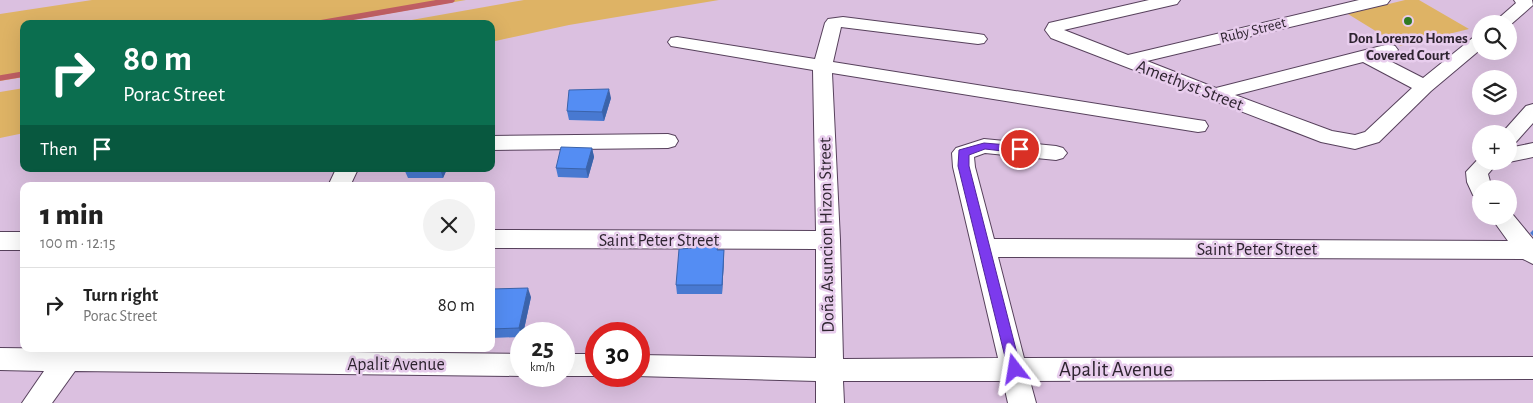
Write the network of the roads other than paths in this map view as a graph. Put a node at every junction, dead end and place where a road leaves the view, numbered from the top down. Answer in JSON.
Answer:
{"nodes":[{"id":1,"x":1171,"y":0,"type":"edge"},
{"id":2,"x":1380,"y":0,"type":"edge"},
{"id":3,"x":1523,"y":0,"type":"edge"},
{"id":4,"x":1511,"y":15,"type":"edge"},
{"id":5,"x":978,"y":39,"type":"dead end"},
{"id":6,"x":677,"y":42,"type":"dead end"},
{"id":7,"x":1472,"y":47,"type":"edge"},
{"id":8,"x":1389,"y":50,"type":"dead end"},
{"id":9,"x":1366,"y":56,"type":"junction"},
{"id":10,"x":1125,"y":61,"type":"junction"},
{"id":11,"x":822,"y":67,"type":"junction"},
{"id":12,"x":1424,"y":87,"type":"junction"},
{"id":13,"x":1214,"y":94,"type":"junction"},
{"id":14,"x":1533,"y":110,"type":"edge"},
{"id":15,"x":1198,"y":126,"type":"dead end"},
{"id":16,"x":1517,"y":128,"type":"edge"},
{"id":17,"x":668,"y":141,"type":"dead end"},
{"id":18,"x":495,"y":143,"type":"edge"},
{"id":19,"x":1533,"y":150,"type":"edge"},
{"id":20,"x":1056,"y":153,"type":"dead end"},
{"id":21,"x":1517,"y":153,"type":"edge"},
{"id":22,"x":1508,"y":225,"type":"edge"},
{"id":23,"x":495,"y":239,"type":"edge"},
{"id":24,"x":828,"y":240,"type":"junction"},
{"id":25,"x":0,"y":241,"type":"edge"},
{"id":26,"x":20,"y":241,"type":"edge"},
{"id":27,"x":985,"y":248,"type":"junction"},
{"id":28,"x":1531,"y":252,"type":"edge"},
{"id":29,"x":72,"y":354,"type":"edge"},
{"id":30,"x":248,"y":356,"type":"edge"},
{"id":31,"x":0,"y":359,"type":"edge"},
{"id":32,"x":510,"y":365,"type":"edge"},
{"id":33,"x":650,"y":366,"type":"edge"},
{"id":34,"x":1533,"y":368,"type":"edge"},
{"id":35,"x":1015,"y":369,"type":"junction"},
{"id":36,"x":828,"y":370,"type":"junction"},
{"id":37,"x":36,"y":403,"type":"edge"},
{"id":38,"x":830,"y":403,"type":"edge"},
{"id":39,"x":1022,"y":403,"type":"edge"}],
"edges":[{"from":1,"to":10,"type":"street","name":"Amethyst Street"},
{"from":2,"to":10,"type":"street","name":"Ruby Street"},
{"from":3,"to":4,"type":"street"},
{"from":5,"to":11,"type":"street","name":"Doña Asuncion Hizon Street"},
{"from":6,"to":11,"type":"street"},
{"from":7,"to":12,"type":"street","name":"Amethyst Street"},
{"from":8,"to":9,"type":"street"},
{"from":9,"to":12,"type":"street"},
{"from":9,"to":13,"type":"street"},
{"from":10,"to":13,"type":"street","name":"Amethyst Street"},
{"from":11,"to":15,"type":"street"},
{"from":11,"to":24,"type":"street","name":"Doña Asuncion Hizon Street"},
{"from":12,"to":13,"type":"street","name":"Amethyst Street"},
{"from":14,"to":16,"type":"street"},
{"from":17,"to":18,"type":"street"},
{"from":19,"to":21,"type":"street"},
{"from":20,"to":27,"type":"street"},
{"from":22,"to":28,"type":"street"},
{"from":23,"to":24,"type":"street","name":"Saint Peter Street"},
{"from":24,"to":36,"type":"street","name":"Doña Asuncion Hizon Street"},
{"from":25,"to":26,"type":"street"},
{"from":27,"to":28,"type":"street","name":"Saint Peter Street"},
{"from":27,"to":35,"type":"street"},
{"from":29,"to":30,"type":"street","name":"Apalit Avenue"},
{"from":29,"to":31,"type":"street","name":"Apalit Avenue"},
{"from":29,"to":37,"type":"street"},
{"from":30,"to":32,"type":"street","name":"Apalit Avenue"},
{"from":33,"to":36,"type":"street","name":"Apalit Avenue"},
{"from":34,"to":35,"type":"street","name":"Apalit Avenue"},
{"from":35,"to":36,"type":"street","name":"Apalit Avenue"},
{"from":35,"to":39,"type":"street"},
{"from":36,"to":38,"type":"street","name":"Doña Asuncion Hizon Street"}]}
